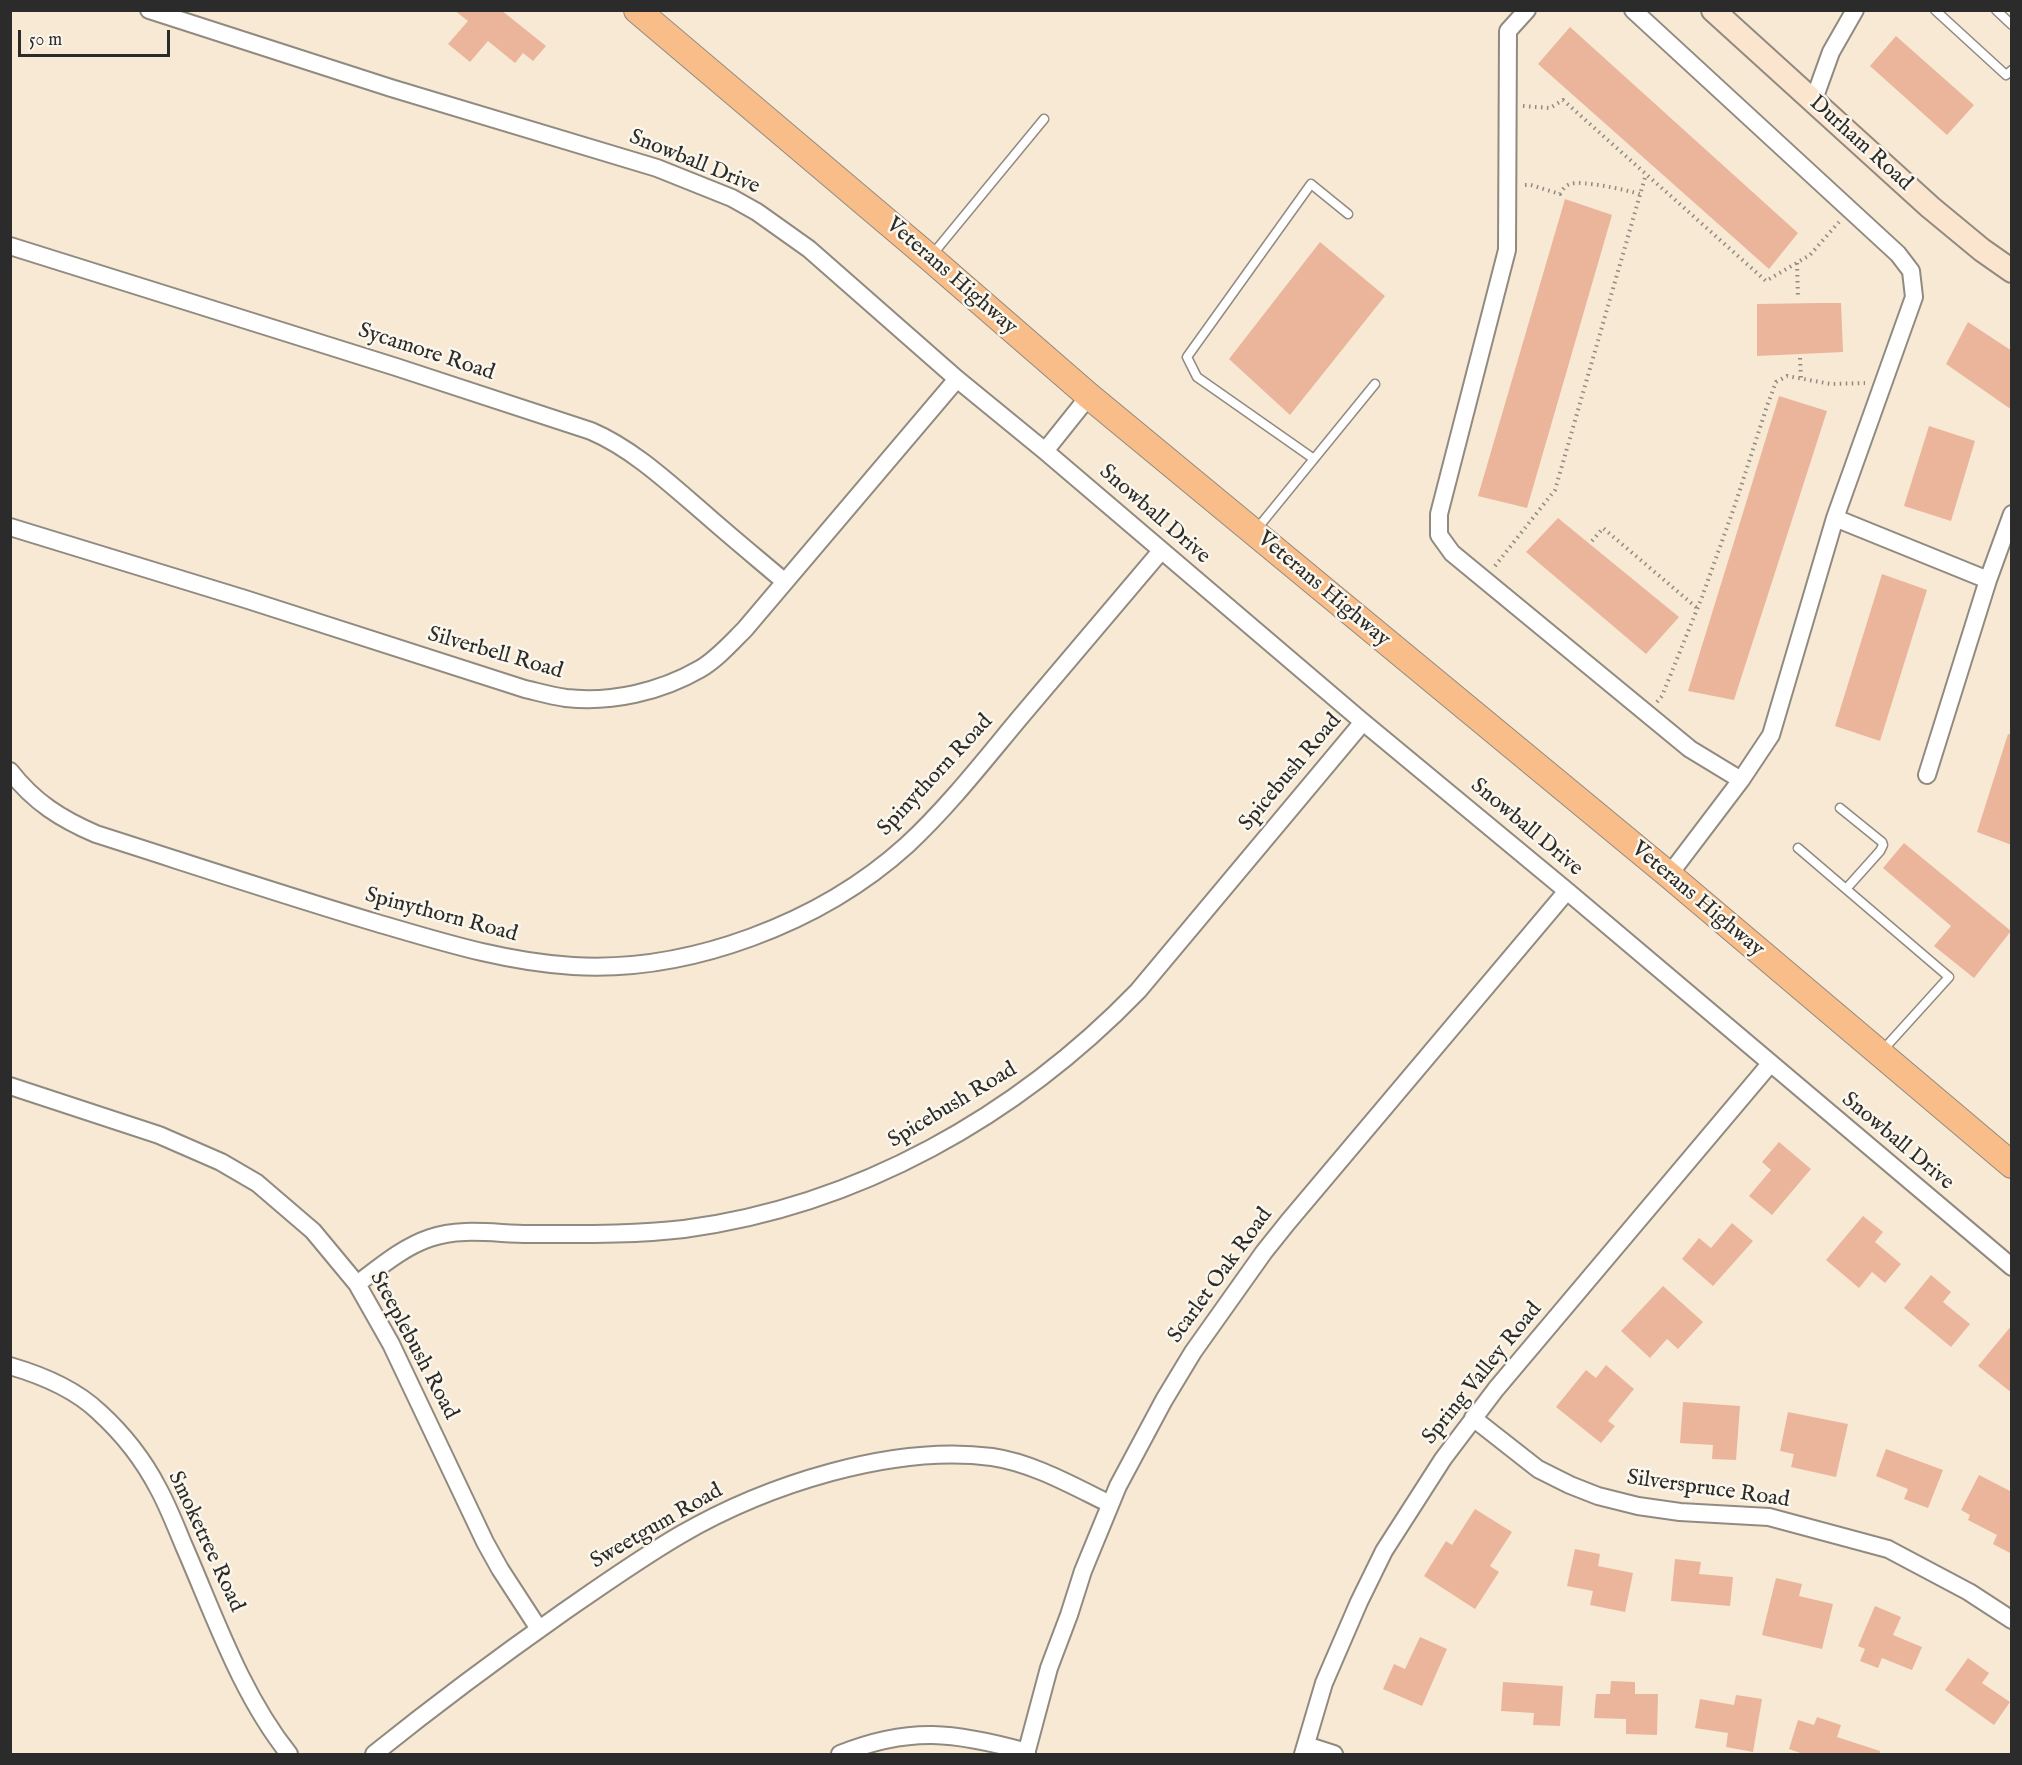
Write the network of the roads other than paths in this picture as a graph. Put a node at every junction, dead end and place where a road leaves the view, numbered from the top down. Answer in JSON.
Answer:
{"nodes":[{"id":1,"x":149,"y":10,"type":"edge"},
{"id":2,"x":638,"y":10,"type":"edge"},
{"id":3,"x":1527,"y":10,"type":"edge"},
{"id":4,"x":1633,"y":10,"type":"edge"},
{"id":5,"x":1713,"y":10,"type":"edge"},
{"id":6,"x":1855,"y":10,"type":"edge"},
{"id":7,"x":1935,"y":10,"type":"edge"},
{"id":8,"x":1996,"y":10,"type":"edge"},
{"id":9,"x":2012,"y":25,"type":"edge"},
{"id":10,"x":2012,"y":70,"type":"edge"},
{"id":11,"x":1813,"y":102,"type":"junction"},
{"id":12,"x":1044,"y":119,"type":"dead end"},
{"id":13,"x":1348,"y":214,"type":"dead end"},
{"id":14,"x":10,"y":246,"type":"edge"},
{"id":15,"x":930,"y":258,"type":"junction"},
{"id":16,"x":2012,"y":271,"type":"edge"},
{"id":17,"x":957,"y":379,"type":"junction"},
{"id":18,"x":1376,"y":384,"type":"dead end"},
{"id":19,"x":1089,"y":396,"type":"junction"},
{"id":20,"x":1045,"y":451,"type":"junction"},
{"id":21,"x":1314,"y":459,"type":"junction"},
{"id":22,"x":2012,"y":513,"type":"edge"},
{"id":23,"x":1835,"y":518,"type":"junction"},
{"id":24,"x":10,"y":527,"type":"edge"},
{"id":25,"x":1254,"y":532,"type":"junction"},
{"id":26,"x":1161,"y":551,"type":"junction"},
{"id":27,"x":1988,"y":580,"type":"junction"},
{"id":28,"x":785,"y":582,"type":"junction"},
{"id":29,"x":1363,"y":722,"type":"junction"},
{"id":30,"x":10,"y":771,"type":"edge"},
{"id":31,"x":1928,"y":775,"type":"dead end"},
{"id":32,"x":1741,"y":780,"type":"junction"},
{"id":33,"x":1840,"y":808,"type":"dead end"},
{"id":34,"x":1798,"y":848,"type":"dead end"},
{"id":35,"x":1669,"y":876,"type":"junction"},
{"id":36,"x":1846,"y":889,"type":"junction"},
{"id":37,"x":1567,"y":891,"type":"junction"},
{"id":38,"x":1880,"y":1054,"type":"junction"},
{"id":39,"x":1770,"y":1064,"type":"junction"},
{"id":40,"x":10,"y":1086,"type":"edge"},
{"id":41,"x":2012,"y":1165,"type":"edge"},
{"id":42,"x":2012,"y":1267,"type":"edge"},
{"id":43,"x":357,"y":1284,"type":"junction"},
{"id":44,"x":10,"y":1366,"type":"edge"},
{"id":45,"x":1473,"y":1418,"type":"junction"},
{"id":46,"x":1110,"y":1504,"type":"junction"},
{"id":47,"x":2012,"y":1620,"type":"edge"},
{"id":48,"x":539,"y":1629,"type":"junction"},
{"id":49,"x":1305,"y":1750,"type":"edge"},
{"id":50,"x":1027,"y":1753,"type":"edge"},
{"id":51,"x":289,"y":1755,"type":"edge"},
{"id":52,"x":374,"y":1755,"type":"edge"},
{"id":53,"x":840,"y":1755,"type":"edge"},
{"id":54,"x":1334,"y":1755,"type":"edge"}],
"edges":[{"from":1,"to":17,"type":"street","name":"Snowball Drive"},
{"from":2,"to":15,"type":"main road","name":"Veterans Highway"},
{"from":3,"to":32,"type":"street"},
{"from":4,"to":23,"type":"street"},
{"from":5,"to":11,"type":"main road","name":"Durham Road"},
{"from":6,"to":11,"type":"street"},
{"from":7,"to":10,"type":"lane"},
{"from":8,"to":9,"type":"lane"},
{"from":11,"to":16,"type":"main road","name":"Durham Road"},
{"from":12,"to":15,"type":"lane"},
{"from":13,"to":21,"type":"lane"},
{"from":14,"to":28,"type":"street","name":"Sycamore Road"},
{"from":15,"to":19,"type":"main road","name":"Veterans Highway"},
{"from":17,"to":20,"type":"street","name":"Snowball Drive"},
{"from":17,"to":28,"type":"street","name":"Silverbell Road"},
{"from":18,"to":21,"type":"lane"},
{"from":19,"to":20,"type":"street"},
{"from":19,"to":25,"type":"main road","name":"Veterans Highway"},
{"from":20,"to":26,"type":"street","name":"Snowball Drive"},
{"from":21,"to":25,"type":"lane"},
{"from":22,"to":27,"type":"street"},
{"from":23,"to":27,"type":"street"},
{"from":23,"to":32,"type":"street"},
{"from":24,"to":28,"type":"street","name":"Silverbell Road"},
{"from":25,"to":35,"type":"main road","name":"Veterans Highway"},
{"from":26,"to":29,"type":"street","name":"Snowball Drive"},
{"from":26,"to":30,"type":"street","name":"Spinythorn Road"},
{"from":27,"to":31,"type":"street"},
{"from":29,"to":37,"type":"street","name":"Snowball Drive"},
{"from":29,"to":43,"type":"street","name":"Spicebush Road"},
{"from":32,"to":35,"type":"street"},
{"from":33,"to":36,"type":"lane"},
{"from":34,"to":36,"type":"lane"},
{"from":35,"to":38,"type":"main road","name":"Veterans Highway"},
{"from":36,"to":38,"type":"lane"},
{"from":37,"to":39,"type":"street","name":"Snowball Drive"},
{"from":37,"to":46,"type":"street","name":"Scarlet Oak Road"},
{"from":38,"to":41,"type":"main road","name":"Veterans Highway"},
{"from":39,"to":42,"type":"street","name":"Snowball Drive"},
{"from":39,"to":45,"type":"street","name":"Spring Valley Road"},
{"from":40,"to":43,"type":"street","name":"Steeplebush Road"},
{"from":43,"to":48,"type":"street","name":"Steeplebush Road"},
{"from":44,"to":51,"type":"street","name":"Smoketree Road"},
{"from":45,"to":47,"type":"street","name":"Silverspruce Road"},
{"from":45,"to":49,"type":"street","name":"Spring Valley Road"},
{"from":46,"to":48,"type":"street","name":"Sweetgum Road"},
{"from":46,"to":50,"type":"street","name":"Scarlet Oak Road"},
{"from":48,"to":52,"type":"street","name":"Sweetgum Road"},
{"from":49,"to":54,"type":"street"},
{"from":50,"to":53,"type":"street"}]}
